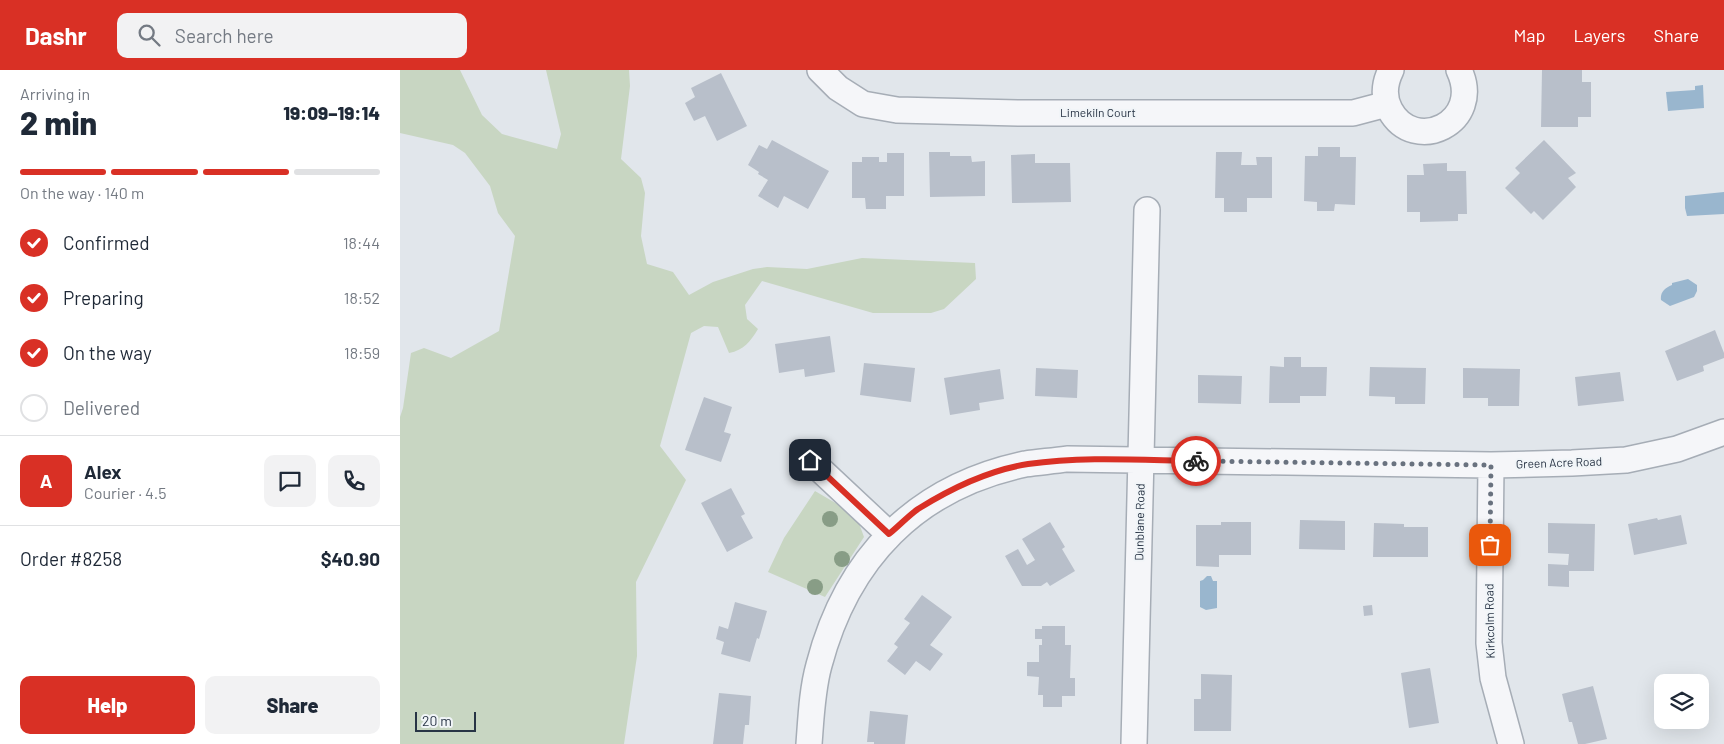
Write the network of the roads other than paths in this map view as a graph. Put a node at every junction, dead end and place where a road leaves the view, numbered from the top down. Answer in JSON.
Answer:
{"nodes":[{"id":1,"x":820,"y":70,"type":"edge"},
{"id":2,"x":1391,"y":70,"type":"edge"},
{"id":3,"x":1459,"y":70,"type":"edge"},
{"id":4,"x":1387,"y":104,"type":"junction"},
{"id":5,"x":1147,"y":210,"type":"dead end"},
{"id":6,"x":1724,"y":432,"type":"edge"},
{"id":7,"x":810,"y":460,"type":"dead end"},
{"id":8,"x":1141,"y":460,"type":"junction"},
{"id":9,"x":1491,"y":465,"type":"junction"},
{"id":10,"x":889,"y":534,"type":"junction"},
{"id":11,"x":809,"y":744,"type":"edge"},
{"id":12,"x":1134,"y":744,"type":"edge"},
{"id":13,"x":1511,"y":744,"type":"edge"}],
"edges":[{"from":1,"to":4,"type":"street","name":"Limekiln Court"},
{"from":2,"to":4,"type":"street"},
{"from":3,"to":4,"type":"street"},
{"from":5,"to":8,"type":"street","name":"Dunblane Road"},
{"from":6,"to":9,"type":"street","name":"Green Acre Road"},
{"from":7,"to":10,"type":"street"},
{"from":8,"to":9,"type":"street","name":"Green Acre Road"},
{"from":8,"to":10,"type":"street","name":"Green Acre Road"},
{"from":8,"to":12,"type":"street","name":"Dunblane Road"},
{"from":9,"to":13,"type":"street","name":"Kirkcolm Road"},
{"from":10,"to":11,"type":"street","name":"Green Acre Road"}]}
